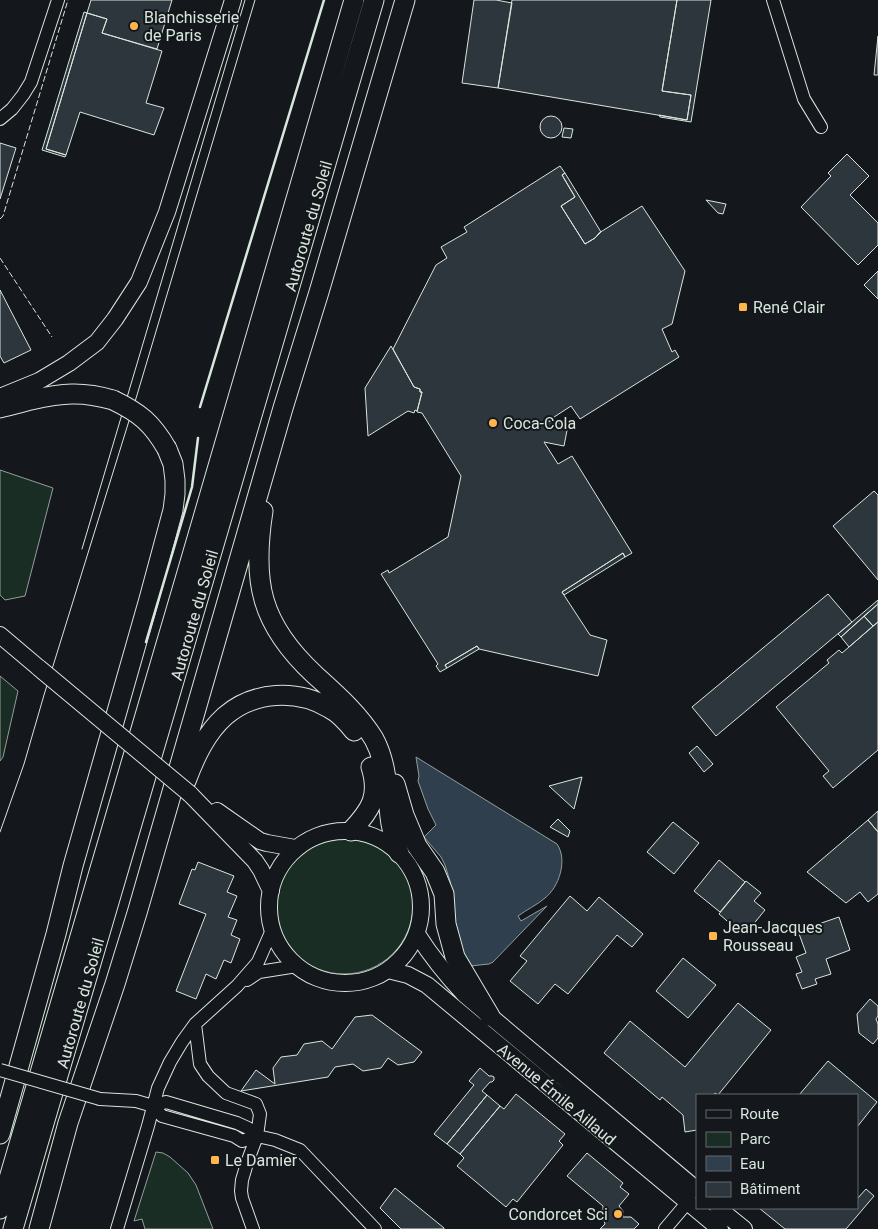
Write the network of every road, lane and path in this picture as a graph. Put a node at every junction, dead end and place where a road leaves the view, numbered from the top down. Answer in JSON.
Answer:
{"nodes":[{"id":1,"x":58,"y":0,"type":"edge"},
{"id":2,"x":232,"y":0,"type":"edge"},
{"id":3,"x":354,"y":0,"type":"edge"},
{"id":4,"x":374,"y":0,"type":"edge"},
{"id":5,"x":405,"y":0,"type":"edge"},
{"id":6,"x":773,"y":0,"type":"edge"},
{"id":7,"x":0,"y":119,"type":"edge"},
{"id":8,"x":821,"y":127,"type":"dead end"},
{"id":9,"x":319,"y":292,"type":"junction"},
{"id":10,"x":0,"y":397,"type":"edge"},
{"id":11,"x":0,"y":408,"type":"edge"},
{"id":12,"x":0,"y":635,"type":"edge"},
{"id":13,"x":379,"y":750,"type":"junction"},
{"id":14,"x":190,"y":794,"type":"junction"},
{"id":15,"x":351,"y":831,"type":"junction"},
{"id":16,"x":295,"y":848,"type":"junction"},
{"id":17,"x":399,"y":853,"type":"junction"},
{"id":18,"x":271,"y":890,"type":"junction"},
{"id":19,"x":138,"y":914,"type":"junction"},
{"id":20,"x":272,"y":930,"type":"junction"},
{"id":21,"x":417,"y":934,"type":"junction"},
{"id":22,"x":297,"y":966,"type":"junction"},
{"id":23,"x":388,"y":970,"type":"junction"},
{"id":24,"x":237,"y":986,"type":"junction"},
{"id":25,"x":490,"y":1016,"type":"junction"},
{"id":26,"x":195,"y":1024,"type":"junction"},
{"id":27,"x":0,"y":1070,"type":"edge"},
{"id":28,"x":153,"y":1106,"type":"junction"},
{"id":29,"x":0,"y":1134,"type":"edge"},
{"id":30,"x":257,"y":1136,"type":"junction"},
{"id":31,"x":692,"y":1196,"type":"edge"},
{"id":32,"x":0,"y":1209,"type":"edge"},
{"id":33,"x":703,"y":1209,"type":"edge"},
{"id":34,"x":719,"y":1209,"type":"edge"},
{"id":35,"x":13,"y":1229,"type":"edge"},
{"id":36,"x":39,"y":1229,"type":"edge"},
{"id":37,"x":117,"y":1229,"type":"edge"},
{"id":38,"x":253,"y":1229,"type":"edge"},
{"id":39,"x":375,"y":1229,"type":"edge"},
{"id":40,"x":665,"y":1229,"type":"edge"},
{"id":41,"x":720,"y":1229,"type":"edge"},
{"id":42,"x":744,"y":1229,"type":"edge"}],
"edges":[{"from":1,"to":7,"type":"street"},
{"from":2,"to":10,"type":"main road"},
{"from":3,"to":32,"type":"highway","name":"Autoroute du Soleil"},
{"from":4,"to":35,"type":"highway","name":"Autoroute du Soleil"},
{"from":5,"to":9,"type":"highway"},
{"from":6,"to":8,"type":"street"},
{"from":9,"to":13,"type":"highway"},
{"from":9,"to":19,"type":"highway"},
{"from":11,"to":29,"type":"highway","bridge":true},
{"from":12,"to":14,"type":"main road","bridge":true},
{"from":13,"to":17,"type":"highway"},
{"from":13,"to":25,"type":"highway"},
{"from":14,"to":16,"type":"main road"},
{"from":14,"to":18,"type":"main road"},
{"from":15,"to":16,"type":"main road"},
{"from":15,"to":17,"type":"main road"},
{"from":15,"to":19,"type":"highway"},
{"from":16,"to":18,"type":"main road"},
{"from":17,"to":21,"type":"main road"},
{"from":18,"to":20,"type":"main road"},
{"from":19,"to":36,"type":"highway"},
{"from":20,"to":22,"type":"main road"},
{"from":20,"to":24,"type":"street"},
{"from":21,"to":23,"type":"main road"},
{"from":21,"to":25,"type":"main road","name":"Avenue Émile Aillaud"},
{"from":22,"to":23,"type":"main road"},
{"from":22,"to":24,"type":"street"},
{"from":23,"to":31,"type":"main road","name":"Avenue Émile Aillaud"},
{"from":24,"to":26,"type":"street"},
{"from":25,"to":31,"type":"main road","name":"Avenue Émile Aillaud"},
{"from":26,"to":28,"type":"street"},
{"from":26,"to":30,"type":"street"},
{"from":27,"to":28,"type":"street","bridge":true},
{"from":28,"to":30,"type":"street"},
{"from":28,"to":37,"type":"street"},
{"from":30,"to":38,"type":"street"},
{"from":30,"to":39,"type":"street"},
{"from":31,"to":40,"type":"street"},
{"from":33,"to":41,"type":"main road","name":"Avenue Émile Aillaud"},
{"from":34,"to":42,"type":"main road"}]}
